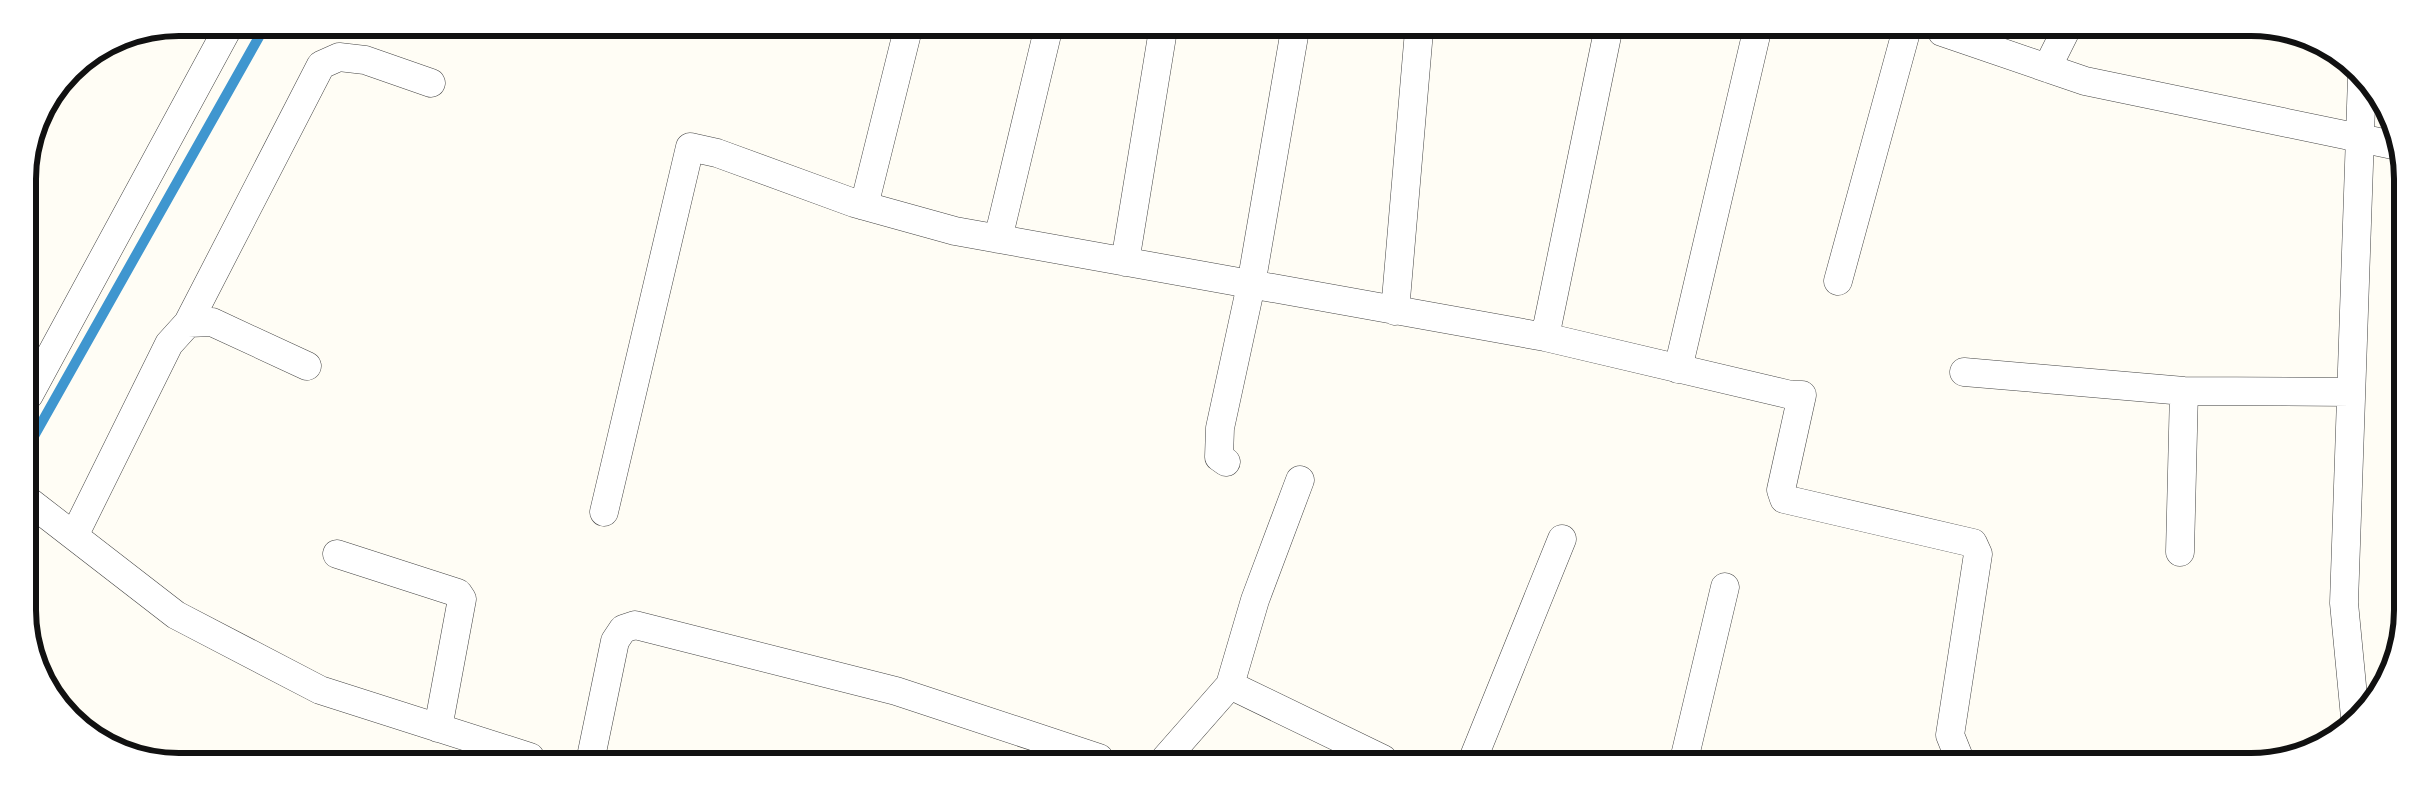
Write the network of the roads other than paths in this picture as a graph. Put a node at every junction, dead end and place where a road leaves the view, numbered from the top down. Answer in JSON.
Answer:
{"nodes":[{"id":1,"x":224,"y":36,"type":"edge"},
{"id":2,"x":906,"y":36,"type":"edge"},
{"id":3,"x":1047,"y":36,"type":"edge"},
{"id":4,"x":1162,"y":36,"type":"edge"},
{"id":5,"x":1294,"y":36,"type":"edge"},
{"id":6,"x":1419,"y":36,"type":"edge"},
{"id":7,"x":1607,"y":36,"type":"edge"},
{"id":8,"x":1756,"y":36,"type":"edge"},
{"id":9,"x":1905,"y":36,"type":"edge"},
{"id":10,"x":1954,"y":36,"type":"edge"},
{"id":11,"x":2063,"y":36,"type":"edge"},
{"id":12,"x":2047,"y":68,"type":"junction"},
{"id":13,"x":431,"y":83,"type":"dead end"},
{"id":14,"x":2362,"y":89,"type":"edge"},
{"id":15,"x":2360,"y":139,"type":"junction"},
{"id":16,"x":2389,"y":144,"type":"edge"},
{"id":17,"x":864,"y":206,"type":"junction"},
{"id":18,"x":998,"y":240,"type":"junction"},
{"id":19,"x":1125,"y":262,"type":"junction"},
{"id":20,"x":1838,"y":281,"type":"dead end"},
{"id":21,"x":1251,"y":285,"type":"junction"},
{"id":22,"x":1395,"y":311,"type":"junction"},
{"id":23,"x":188,"y":323,"type":"junction"},
{"id":24,"x":1545,"y":337,"type":"junction"},
{"id":25,"x":307,"y":366,"type":"dead end"},
{"id":26,"x":1678,"y":369,"type":"junction"},
{"id":27,"x":1964,"y":372,"type":"dead end"},
{"id":28,"x":37,"y":381,"type":"edge"},
{"id":29,"x":2184,"y":391,"type":"junction"},
{"id":30,"x":2351,"y":392,"type":"junction"},
{"id":31,"x":1226,"y":462,"type":"dead end"},
{"id":32,"x":1300,"y":480,"type":"dead end"},
{"id":33,"x":36,"y":507,"type":"edge"},
{"id":34,"x":604,"y":512,"type":"dead end"},
{"id":35,"x":74,"y":536,"type":"junction"},
{"id":36,"x":1562,"y":539,"type":"dead end"},
{"id":37,"x":2180,"y":552,"type":"dead end"},
{"id":38,"x":337,"y":554,"type":"dead end"},
{"id":39,"x":1725,"y":587,"type":"dead end"},
{"id":40,"x":1230,"y":685,"type":"junction"},
{"id":41,"x":2354,"y":708,"type":"edge"},
{"id":42,"x":438,"y":728,"type":"junction"},
{"id":43,"x":1369,"y":752,"type":"edge"},
{"id":44,"x":1476,"y":752,"type":"edge"},
{"id":45,"x":1686,"y":752,"type":"edge"},
{"id":46,"x":1957,"y":752,"type":"edge"},
{"id":47,"x":517,"y":753,"type":"edge"},
{"id":48,"x":592,"y":753,"type":"edge"},
{"id":49,"x":1083,"y":753,"type":"edge"},
{"id":50,"x":1172,"y":753,"type":"edge"}],
"edges":[{"from":1,"to":28,"type":"street"},
{"from":2,"to":17,"type":"street"},
{"from":3,"to":18,"type":"street"},
{"from":4,"to":19,"type":"street"},
{"from":5,"to":21,"type":"street"},
{"from":6,"to":22,"type":"street"},
{"from":7,"to":24,"type":"street"},
{"from":8,"to":26,"type":"street"},
{"from":9,"to":20,"type":"street"},
{"from":10,"to":12,"type":"street"},
{"from":11,"to":12,"type":"street"},
{"from":12,"to":15,"type":"street"},
{"from":13,"to":23,"type":"street"},
{"from":14,"to":15,"type":"street"},
{"from":15,"to":16,"type":"street"},
{"from":15,"to":30,"type":"street"},
{"from":17,"to":18,"type":"street"},
{"from":17,"to":34,"type":"street"},
{"from":18,"to":19,"type":"street"},
{"from":19,"to":21,"type":"street"},
{"from":21,"to":22,"type":"street"},
{"from":21,"to":31,"type":"street"},
{"from":22,"to":24,"type":"street"},
{"from":23,"to":25,"type":"street"},
{"from":23,"to":35,"type":"street"},
{"from":24,"to":26,"type":"street"},
{"from":26,"to":46,"type":"street"},
{"from":27,"to":29,"type":"street"},
{"from":29,"to":30,"type":"street"},
{"from":29,"to":37,"type":"street"},
{"from":30,"to":41,"type":"street"},
{"from":32,"to":40,"type":"street"},
{"from":33,"to":35,"type":"street"},
{"from":35,"to":42,"type":"street"},
{"from":36,"to":44,"type":"street"},
{"from":38,"to":42,"type":"street"},
{"from":39,"to":45,"type":"street"},
{"from":40,"to":43,"type":"street"},
{"from":40,"to":50,"type":"street"},
{"from":42,"to":47,"type":"street"},
{"from":48,"to":49,"type":"street"}]}
